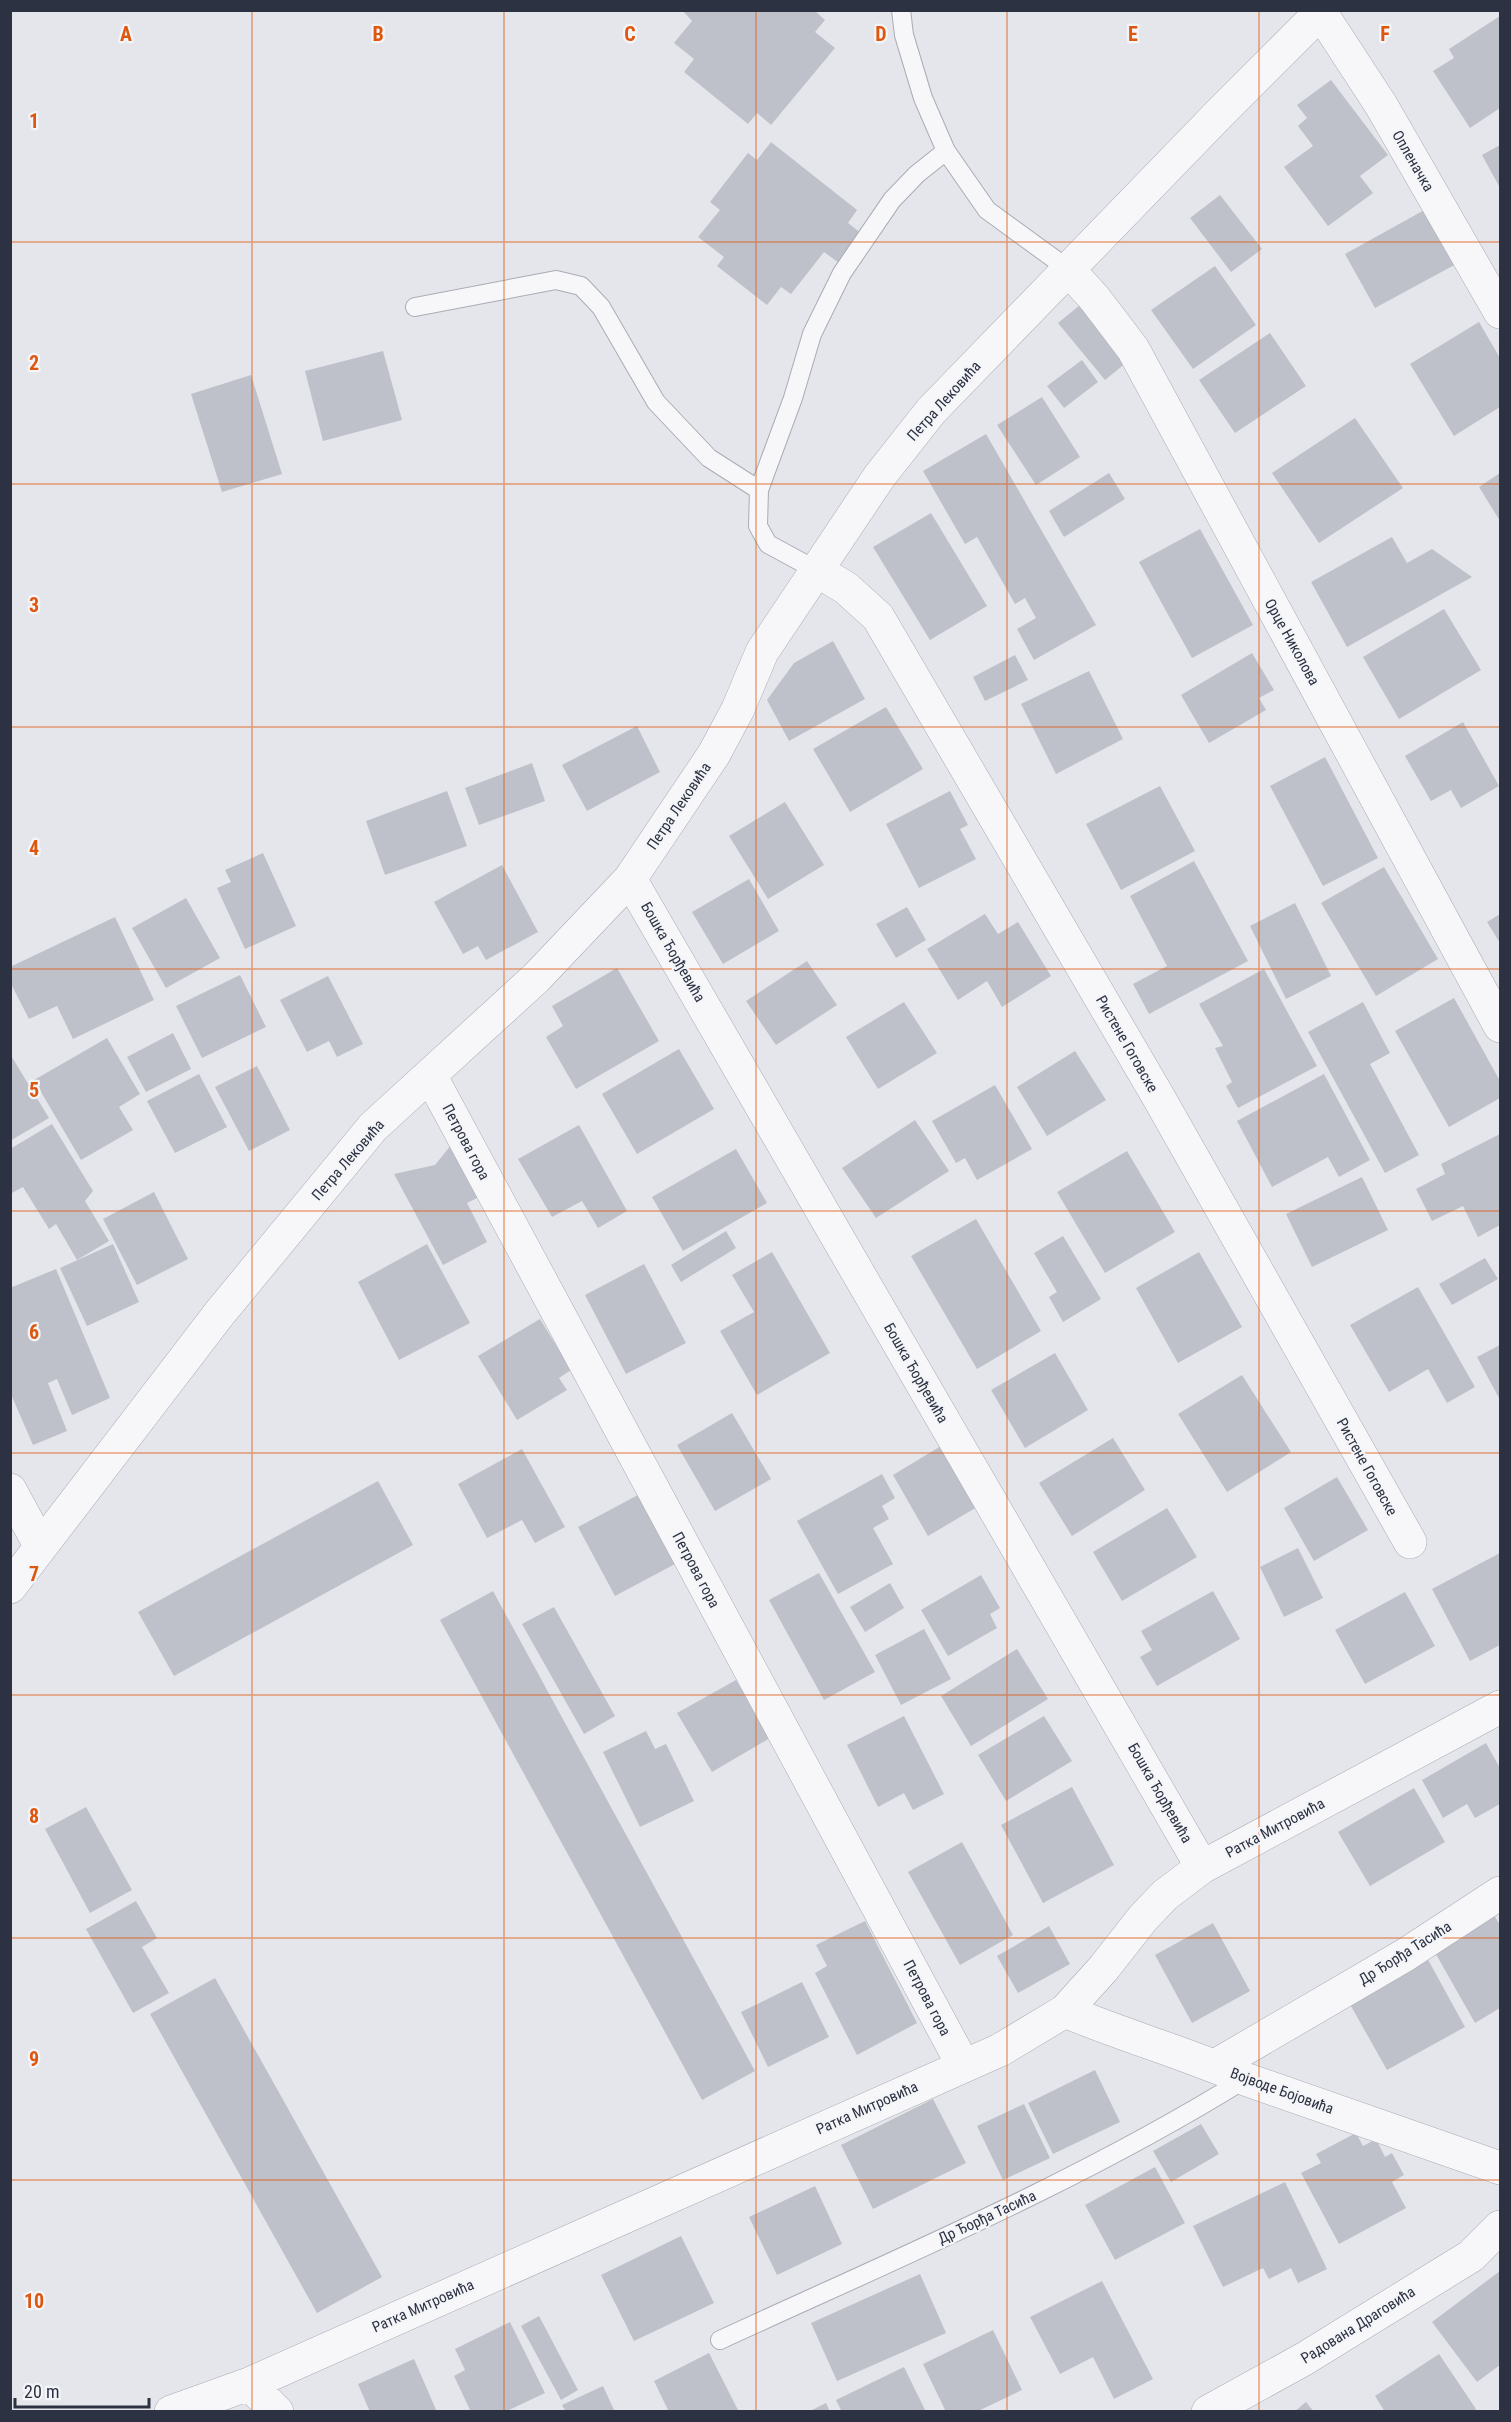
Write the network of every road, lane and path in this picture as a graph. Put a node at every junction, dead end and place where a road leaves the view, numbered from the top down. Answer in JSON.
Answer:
{"nodes":[{"id":1,"x":901,"y":10,"type":"edge"},
{"id":2,"x":1322,"y":12,"type":"edge"},
{"id":3,"x":946,"y":151,"type":"junction"},
{"id":4,"x":1068,"y":269,"type":"junction"},
{"id":5,"x":415,"y":307,"type":"dead end"},
{"id":6,"x":1500,"y":312,"type":"edge"},
{"id":7,"x":759,"y":490,"type":"junction"},
{"id":8,"x":816,"y":570,"type":"junction"},
{"id":9,"x":630,"y":879,"type":"junction"},
{"id":10,"x":1500,"y":1026,"type":"edge"},
{"id":11,"x":430,"y":1075,"type":"junction"},
{"id":12,"x":10,"y":1490,"type":"edge"},
{"id":13,"x":1410,"y":1542,"type":"dead end"},
{"id":14,"x":40,"y":1545,"type":"junction"},
{"id":15,"x":10,"y":1587,"type":"edge"},
{"id":16,"x":1500,"y":1707,"type":"edge"},
{"id":17,"x":1202,"y":1867,"type":"junction"},
{"id":18,"x":1500,"y":1893,"type":"edge"},
{"id":19,"x":1065,"y":2011,"type":"junction"},
{"id":20,"x":963,"y":2065,"type":"junction"},
{"id":21,"x":1215,"y":2066,"type":"junction"},
{"id":22,"x":1245,"y":2079,"type":"junction"},
{"id":23,"x":1500,"y":2168,"type":"edge"},
{"id":24,"x":1500,"y":2227,"type":"edge"},
{"id":25,"x":720,"y":2340,"type":"dead end"},
{"id":26,"x":249,"y":2384,"type":"junction"},
{"id":27,"x":171,"y":2412,"type":"edge"},
{"id":28,"x":277,"y":2412,"type":"edge"},
{"id":29,"x":1208,"y":2412,"type":"edge"}],
"edges":[{"from":1,"to":3,"type":"lane"},
{"from":2,"to":4,"type":"street","name":"Петра Лековића"},
{"from":2,"to":6,"type":"street","name":"Опленачка"},
{"from":3,"to":4,"type":"lane"},
{"from":3,"to":7,"type":"lane"},
{"from":4,"to":8,"type":"street","name":"Петра Лековића"},
{"from":4,"to":10,"type":"street","name":"Орце Николова"},
{"from":5,"to":7,"type":"lane"},
{"from":7,"to":8,"type":"lane"},
{"from":8,"to":9,"type":"street","name":"Петра Лековића"},
{"from":8,"to":13,"type":"street","name":"Ристене Гоговске"},
{"from":9,"to":11,"type":"street","name":"Петра Лековића"},
{"from":9,"to":17,"type":"street","name":"Бошка Ђорђевића"},
{"from":11,"to":14,"type":"street","name":"Петра Лековића"},
{"from":11,"to":20,"type":"street","name":"Петрова гора"},
{"from":12,"to":14,"type":"street"},
{"from":14,"to":15,"type":"street","name":"Петра Лековића"},
{"from":16,"to":17,"type":"street","name":"Ратка Митровића"},
{"from":17,"to":19,"type":"street","name":"Ратка Митровића"},
{"from":18,"to":21,"type":"street","name":"Др Ђорђа Тасића"},
{"from":19,"to":20,"type":"street","name":"Ратка Митровића"},
{"from":19,"to":21,"type":"street","name":"Војводе Бојовића"},
{"from":20,"to":26,"type":"street","name":"Ратка Митровића"},
{"from":21,"to":22,"type":"street","name":"Војводе Бојовића"},
{"from":22,"to":23,"type":"street","name":"Војводе Бојовића"},
{"from":22,"to":25,"type":"lane","name":"Др Ђорђа Тасића"},
{"from":24,"to":29,"type":"street","name":"Радована Драговића"},
{"from":26,"to":27,"type":"street","name":"Ратка Митровића"},
{"from":26,"to":28,"type":"street"}]}
